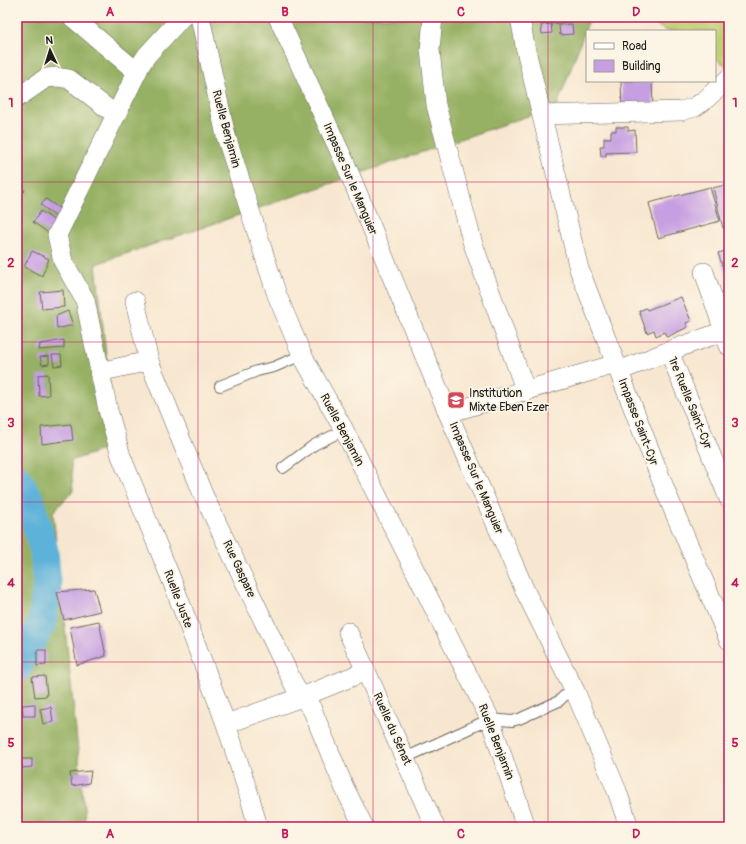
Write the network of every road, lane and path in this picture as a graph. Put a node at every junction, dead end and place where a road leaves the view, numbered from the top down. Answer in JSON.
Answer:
{"nodes":[{"id":1,"x":72,"y":17,"type":"edge"},
{"id":2,"x":182,"y":17,"type":"edge"},
{"id":3,"x":200,"y":17,"type":"edge"},
{"id":4,"x":278,"y":17,"type":"edge"},
{"id":5,"x":433,"y":17,"type":"edge"},
{"id":6,"x":520,"y":17,"type":"edge"},
{"id":7,"x":137,"y":72,"type":"junction"},
{"id":8,"x":729,"y":78,"type":"edge"},
{"id":9,"x":17,"y":98,"type":"edge"},
{"id":10,"x":116,"y":115,"type":"junction"},
{"id":11,"x":542,"y":115,"type":"junction"},
{"id":12,"x":704,"y":272,"type":"dead end"},
{"id":13,"x":135,"y":301,"type":"dead end"},
{"id":14,"x":726,"y":338,"type":"edge"},
{"id":15,"x":669,"y":351,"type":"junction"},
{"id":16,"x":302,"y":355,"type":"junction"},
{"id":17,"x":149,"y":361,"type":"junction"},
{"id":18,"x":618,"y":368,"type":"junction"},
{"id":19,"x":99,"y":372,"type":"junction"},
{"id":20,"x":220,"y":386,"type":"dead end"},
{"id":21,"x":526,"y":392,"type":"junction"},
{"id":22,"x":448,"y":414,"type":"junction"},
{"id":23,"x":344,"y":430,"type":"junction"},
{"id":24,"x":283,"y":468,"type":"dead end"},
{"id":25,"x":729,"y":499,"type":"edge"},
{"id":26,"x":348,"y":632,"type":"dead end"},
{"id":27,"x":729,"y":640,"type":"edge"},
{"id":28,"x":366,"y":670,"type":"junction"},
{"id":29,"x":575,"y":691,"type":"junction"},
{"id":30,"x":302,"y":697,"type":"junction"},
{"id":31,"x":490,"y":719,"type":"junction"},
{"id":32,"x":226,"y":724,"type":"junction"},
{"id":33,"x":405,"y":758,"type":"junction"},
{"id":34,"x":258,"y":827,"type":"edge"},
{"id":35,"x":364,"y":827,"type":"edge"},
{"id":36,"x":435,"y":827,"type":"edge"},
{"id":37,"x":526,"y":827,"type":"edge"},
{"id":38,"x":629,"y":827,"type":"edge"}],
"edges":[{"from":1,"to":7,"type":"street"},
{"from":2,"to":7,"type":"street","name":"Ruelle Juste"},
{"from":3,"to":16,"type":"street","name":"Ruelle Benjamin"},
{"from":4,"to":22,"type":"street","name":"Impasse Sur le Manguier"},
{"from":5,"to":21,"type":"street"},
{"from":6,"to":11,"type":"street"},
{"from":7,"to":10,"type":"street","name":"Ruelle Juste"},
{"from":8,"to":11,"type":"street"},
{"from":9,"to":10,"type":"street"},
{"from":10,"to":19,"type":"street","name":"Ruelle Juste"},
{"from":11,"to":18,"type":"street"},
{"from":12,"to":14,"type":"street"},
{"from":13,"to":17,"type":"street","name":"Rue Gaspare"},
{"from":14,"to":15,"type":"street"},
{"from":15,"to":18,"type":"street"},
{"from":15,"to":25,"type":"street","name":"1re Ruelle Saint-Cyr"},
{"from":16,"to":20,"type":"lane"},
{"from":16,"to":23,"type":"street","name":"Ruelle Benjamin"},
{"from":17,"to":19,"type":"street"},
{"from":17,"to":30,"type":"street","name":"Rue Gaspare"},
{"from":18,"to":21,"type":"street","name":"Impasse Saint-Cyr"},
{"from":18,"to":27,"type":"street","name":"Impasse Saint-Cyr"},
{"from":19,"to":32,"type":"street","name":"Ruelle Juste"},
{"from":21,"to":22,"type":"street","name":"Impasse Saint-Cyr"},
{"from":22,"to":29,"type":"street","name":"Impasse Sur le Manguier"},
{"from":23,"to":24,"type":"lane"},
{"from":23,"to":31,"type":"street","name":"Ruelle Benjamin"},
{"from":26,"to":28,"type":"street","name":"Ruelle du Sénat"},
{"from":28,"to":30,"type":"street"},
{"from":28,"to":33,"type":"street","name":"Ruelle du Sénat"},
{"from":29,"to":31,"type":"lane"},
{"from":29,"to":38,"type":"street","name":"Impasse Sur le Manguier"},
{"from":30,"to":32,"type":"street"},
{"from":30,"to":35,"type":"street","name":"Rue Gaspare"},
{"from":31,"to":33,"type":"lane"},
{"from":31,"to":37,"type":"street","name":"Ruelle Benjamin"},
{"from":32,"to":34,"type":"street","name":"Ruelle Juste"},
{"from":33,"to":36,"type":"street","name":"Ruelle du Sénat"}]}
